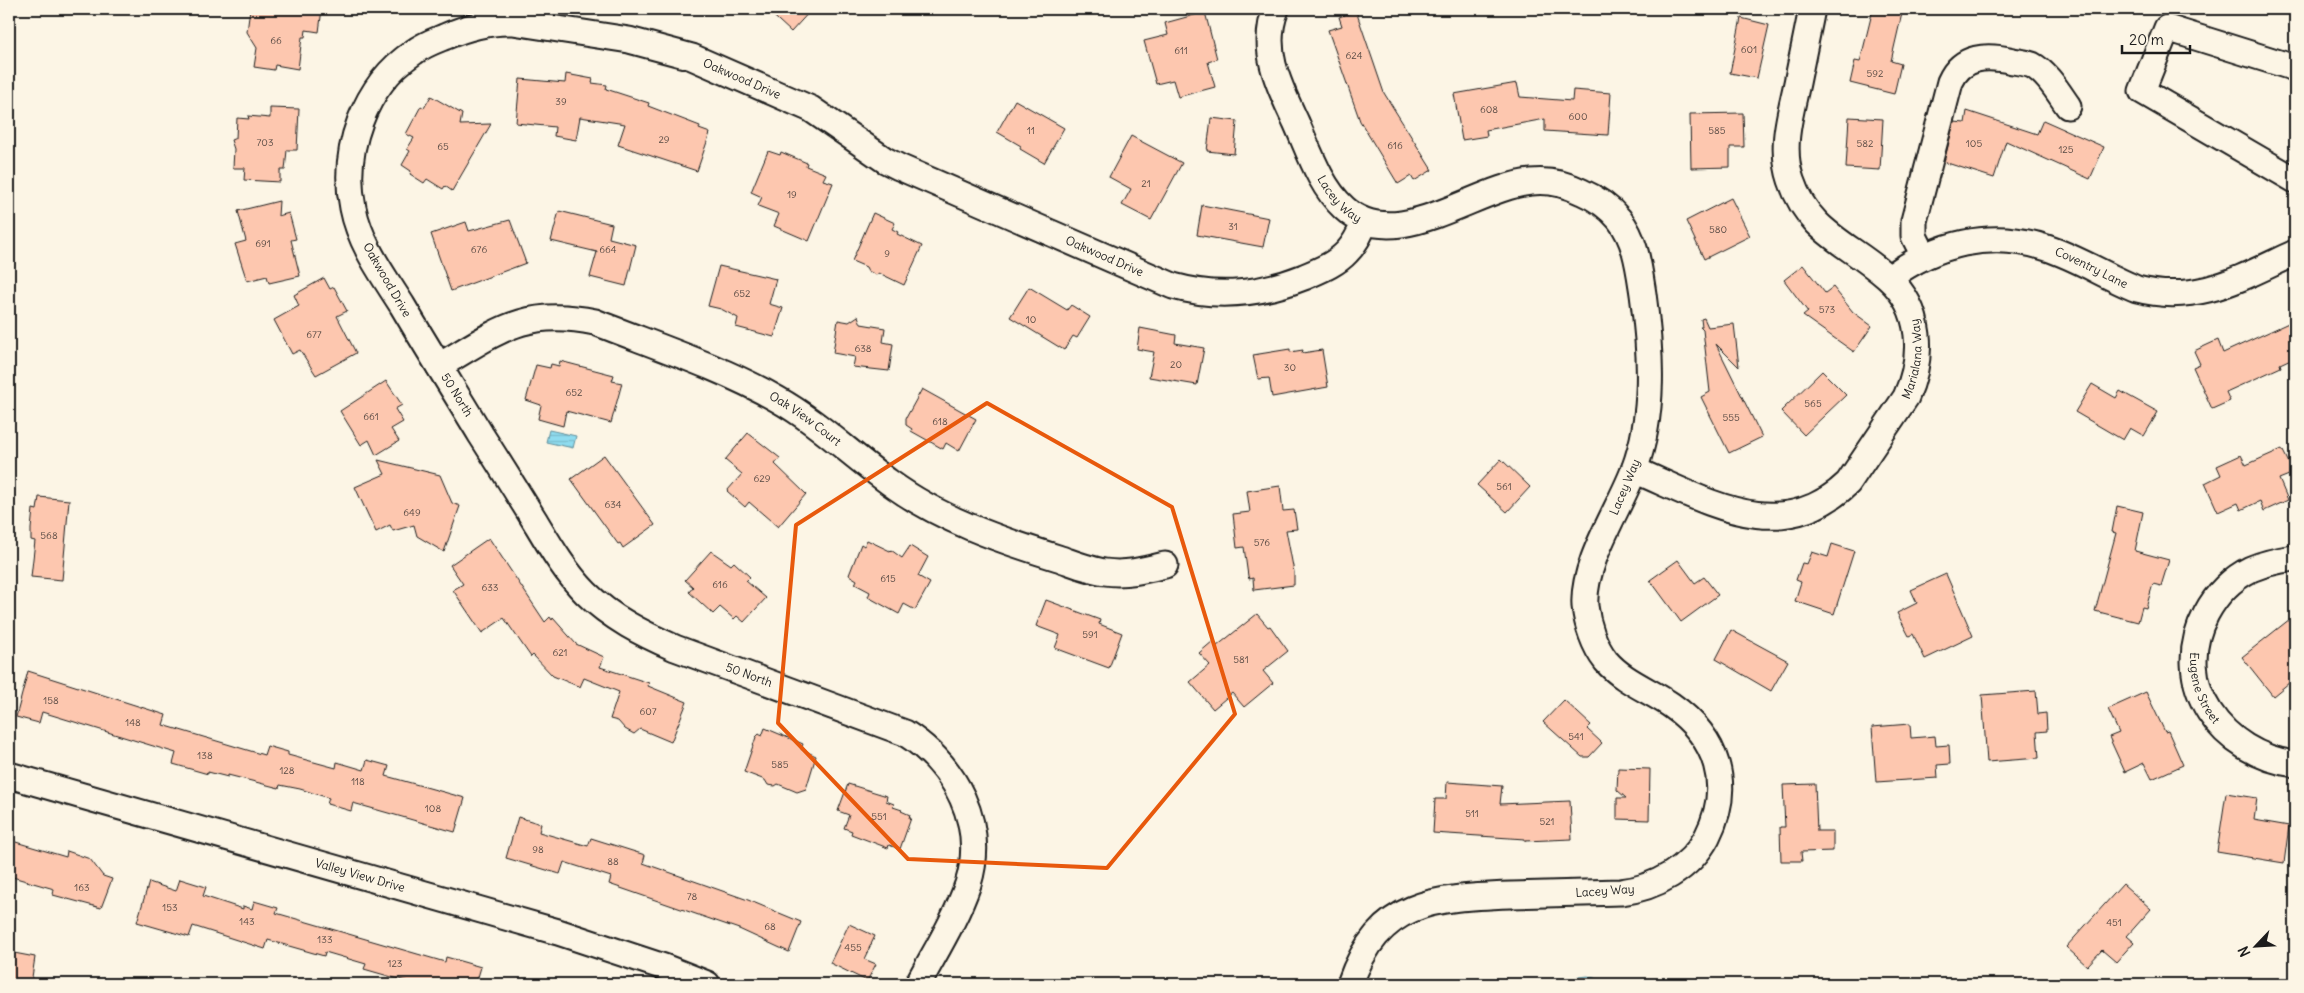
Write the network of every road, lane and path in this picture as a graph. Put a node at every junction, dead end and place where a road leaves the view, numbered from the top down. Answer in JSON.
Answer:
{"nodes":[{"id":1,"x":1276,"y":9,"type":"edge"},
{"id":2,"x":1812,"y":9,"type":"edge"},
{"id":3,"x":2295,"y":68,"type":"edge"},
{"id":4,"x":2068,"y":106,"type":"dead end"},
{"id":5,"x":2295,"y":180,"type":"edge"},
{"id":6,"x":1365,"y":222,"type":"junction"},
{"id":7,"x":2295,"y":253,"type":"edge"},
{"id":8,"x":1924,"y":256,"type":"junction"},
{"id":9,"x":1889,"y":278,"type":"junction"},
{"id":10,"x":438,"y":366,"type":"junction"},
{"id":11,"x":1634,"y":470,"type":"junction"},
{"id":12,"x":2295,"y":558,"type":"edge"},
{"id":13,"x":1165,"y":564,"type":"dead end"},
{"id":14,"x":2295,"y":764,"type":"edge"},
{"id":15,"x":9,"y":775,"type":"edge"},
{"id":16,"x":707,"y":984,"type":"edge"},
{"id":17,"x":918,"y":984,"type":"edge"},
{"id":18,"x":1350,"y":984,"type":"edge"}],
"edges":[{"from":1,"to":6,"type":"street","name":"Lacey Way"},
{"from":2,"to":9,"type":"street","name":"Marialana Way"},
{"from":3,"to":5,"type":"street"},
{"from":4,"to":8,"type":"street"},
{"from":6,"to":10,"type":"street","name":"Oakwood Drive"},
{"from":6,"to":11,"type":"street","name":"Lacey Way"},
{"from":7,"to":8,"type":"street","name":"Coventry Lane"},
{"from":8,"to":9,"type":"street","name":"Coventry Lane"},
{"from":9,"to":11,"type":"street","name":"Marialana Way"},
{"from":10,"to":13,"type":"street","name":"Oak View Court"},
{"from":10,"to":17,"type":"street","name":"50 North"},
{"from":11,"to":18,"type":"street","name":"Lacey Way"},
{"from":12,"to":14,"type":"street","name":"Eugene Street"},
{"from":15,"to":16,"type":"street","name":"Valley View Drive"}]}
